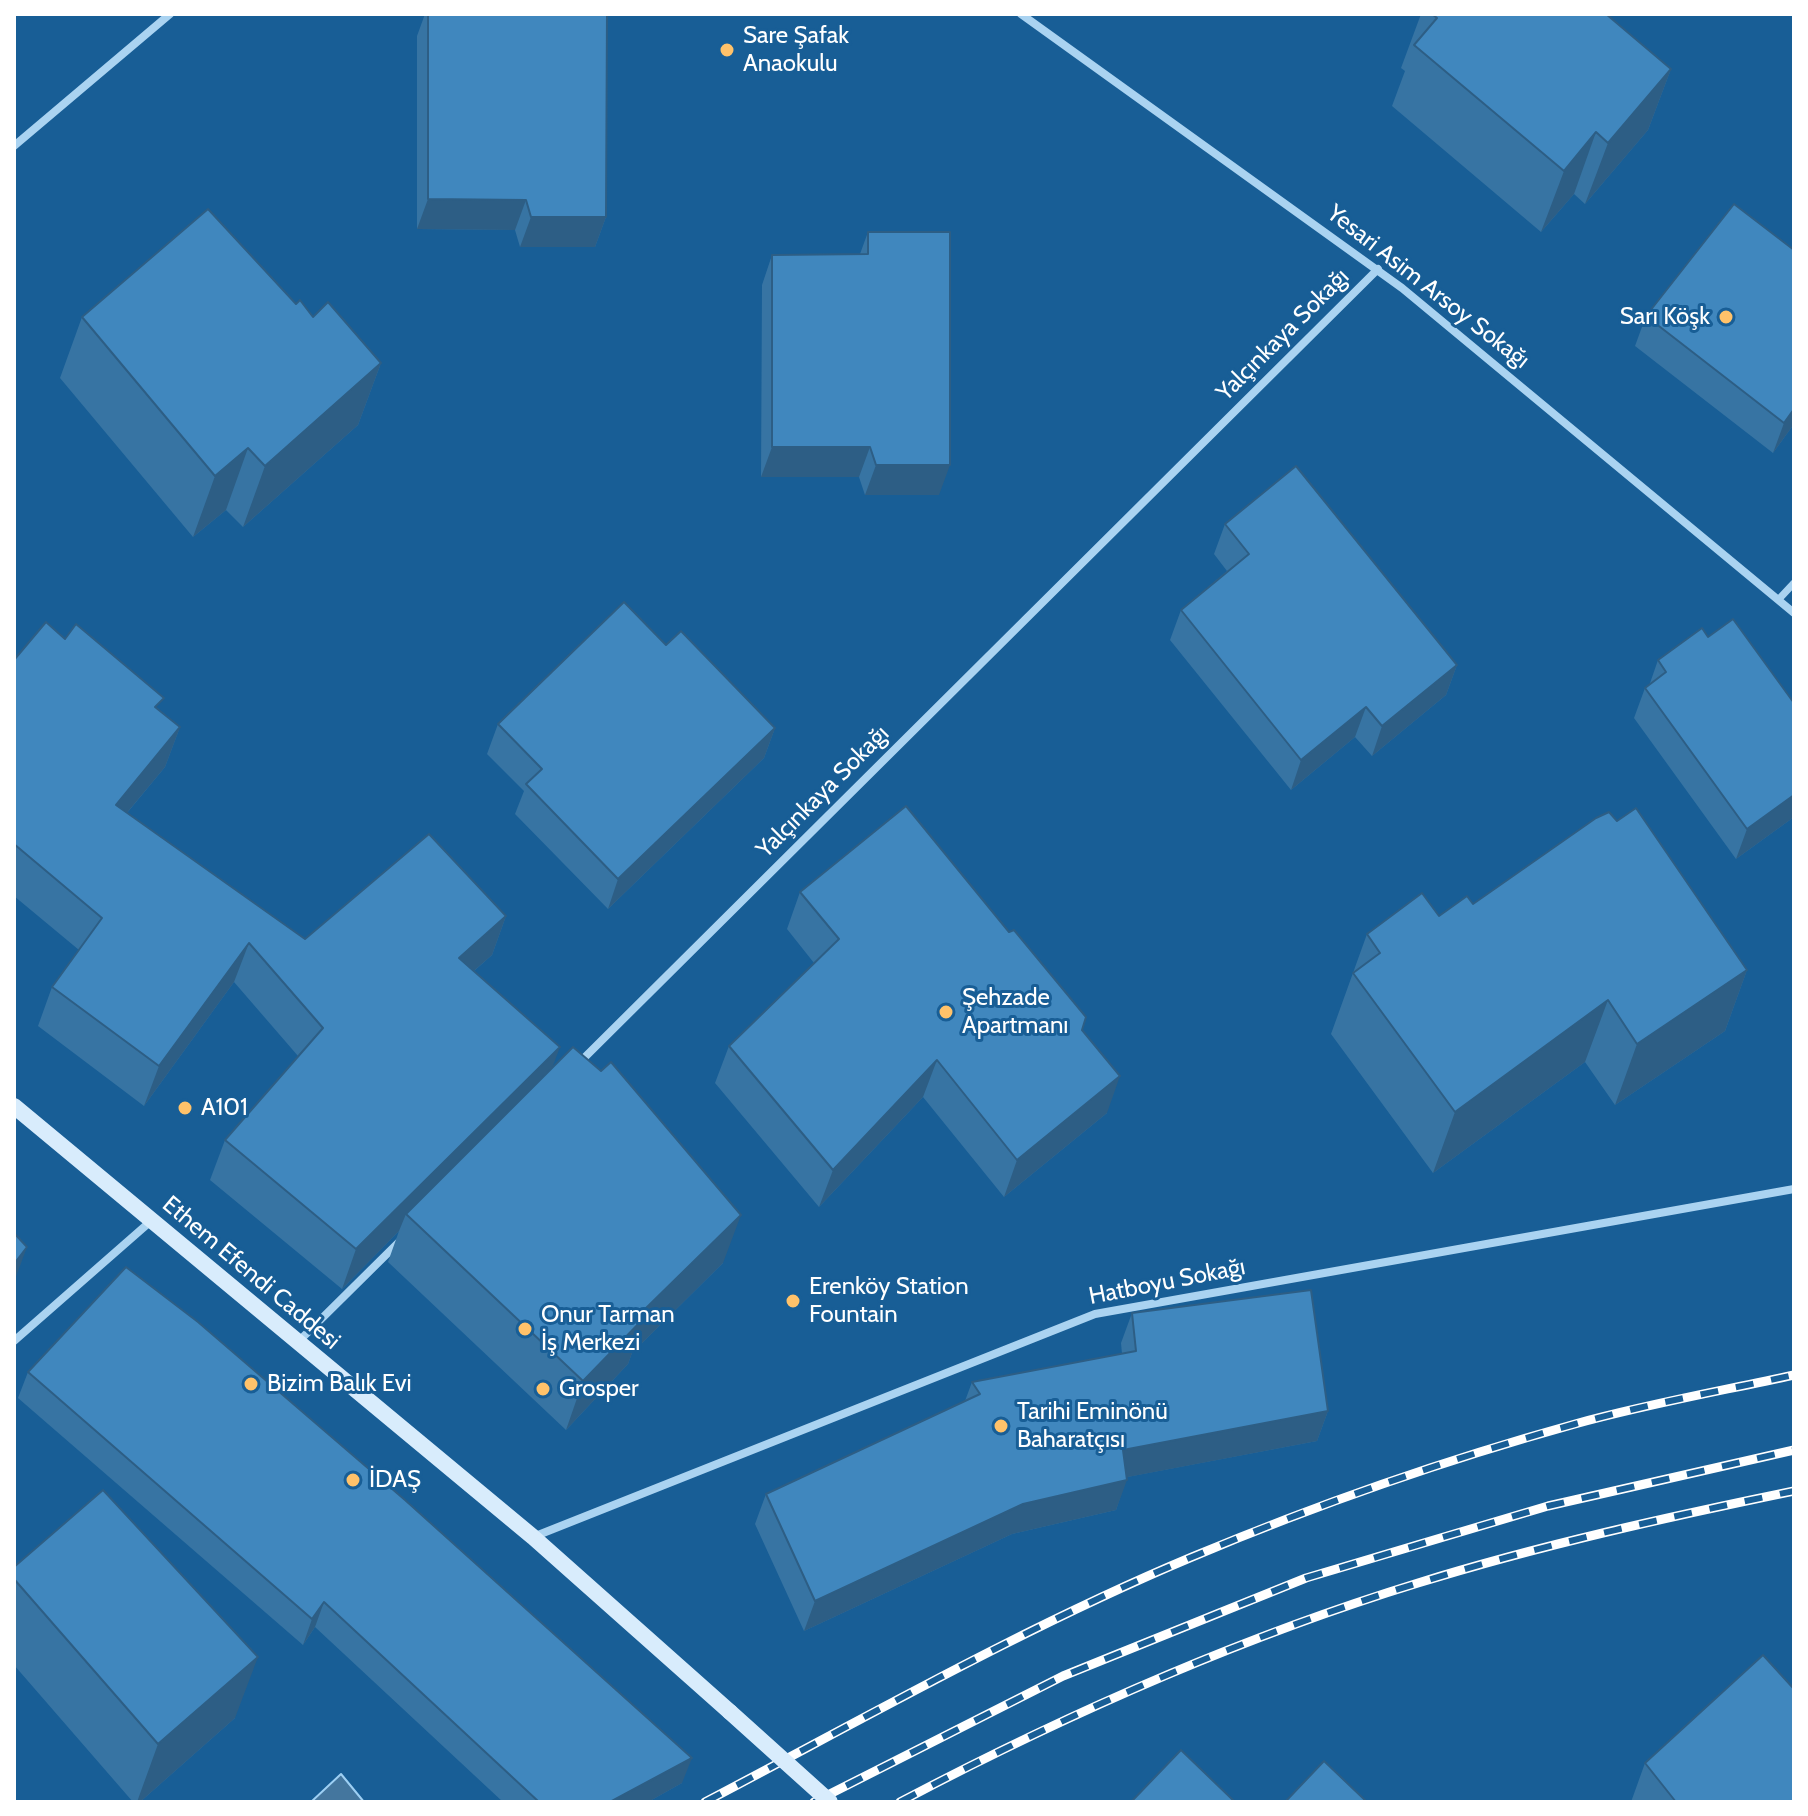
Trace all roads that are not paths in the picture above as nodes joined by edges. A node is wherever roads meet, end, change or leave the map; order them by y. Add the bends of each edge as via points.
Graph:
1 (170, 14) edge
2 (1021, 14) edge
3 (14, 146) edge
4 (1378, 269) junction
5 (1794, 583) edge
6 (1779, 599) junction
7 (1794, 613) edge
8 (567, 1075) edge
9 (14, 1106) edge
10 (1794, 1189) edge
11 (151, 1221) junction
12 (410, 1231) edge
13 (14, 1341) edge
14 (297, 1343) junction
15 (533, 1537) junction
16 (830, 1802) edge

1 - 3 street
2 - 4 street, Yesari Asim Arsoy Sokağı
4 - 6 street, Yesari Asim Arsoy Sokağı
4 - 8 street, Yalçınkaya Sokağı
5 - 6 street
6 - 7 street, Yesari Asim Arsoy Sokağı
9 - 11 main road, Ethem Efendi Caddesi
10 - 15 street, Hatboyu Sokağı via 1095,1314
11 - 13 street
11 - 14 main road, Ethem Efendi Caddesi
12 - 14 street
14 - 15 main road, Ethem Efendi Caddesi
15 - 16 main road, Ethem Efendi Caddesi, bridge

